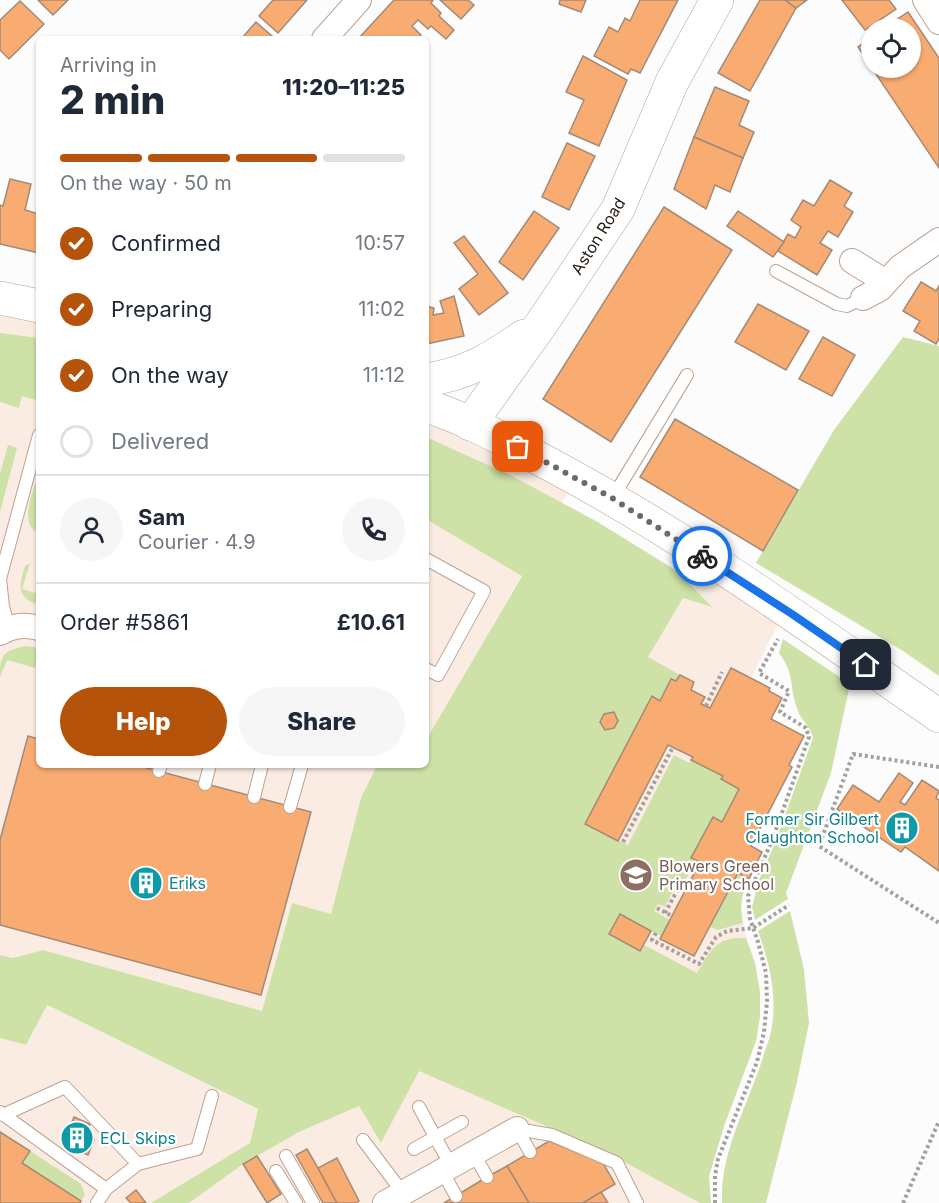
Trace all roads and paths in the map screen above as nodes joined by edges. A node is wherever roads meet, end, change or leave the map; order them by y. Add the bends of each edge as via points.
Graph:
1 (359, 0) edge
2 (717, 0) edge
3 (925, 0) edge
4 (939, 22) edge
5 (327, 36) edge
6 (939, 240) edge
7 (852, 261) dead end
8 (776, 271) dead end
9 (886, 282) junction
10 (0, 298) edge
11 (863, 298) joint
12 (36, 305) edge
13 (542, 323) junction
14 (687, 375) dead end
15 (429, 380) edge
16 (429, 406) edge
17 (470, 424) junction
18 (36, 446) edge
19 (612, 498) junction
20 (429, 561) edge
21 (792, 614) junction
22 (36, 627) edge
23 (5, 630) edge
24 (429, 670) edge
25 (722, 672) dead end
26 (706, 706) dead end
27 (939, 716) edge
28 (673, 747) dead end
29 (209, 768) edge
30 (261, 768) edge
31 (301, 768) edge
32 (939, 768) edge
33 (205, 784) dead end
34 (254, 797) dead end
35 (290, 807) dead end
36 (623, 842) dead end
37 (684, 878) dead end
38 (789, 905) dead end
39 (657, 908) dead end
40 (665, 913) junction
41 (672, 916) dead end
42 (939, 923) edge
43 (753, 928) junction
44 (656, 933) dead end
45 (212, 1096) dead end
46 (419, 1107) dead end
47 (2, 1114) edge
48 (939, 1121) edge
49 (462, 1122) dead end
50 (518, 1129) junction
51 (435, 1137) junction
52 (363, 1140) dead end
53 (414, 1149) dead end
54 (530, 1152) dead end
55 (473, 1153) junction
56 (286, 1156) dead end
57 (138, 1164) junction
58 (447, 1168) junction
59 (276, 1171) dead end
60 (488, 1177) dead end
61 (106, 1189) junction
62 (456, 1196) dead end
63 (394, 1198) edge
64 (98, 1203) edge
65 (296, 1203) edge
66 (313, 1203) edge
67 (637, 1203) edge
68 (716, 1203) edge
69 (903, 1203) edge

1 - 5 street
2 - 13 main road, Aston Road via 672,82 618,209
3 - 4 street
6 - 9 street via 900,267
7 - 9 street
8 - 11 lane via 837,304 847,306
9 - 11 street
10 - 12 main road
13 - 15 main road via 484,363
13 - 17 main road, Aston Road
14 - 19 lane
16 - 17 main road
17 - 19 main road
18 - 23 lane via 0,579
19 - 21 main road
20 - 24 lane via 484,591 438,675
21 - 27 main road
21 - 43 path via 759,674 789,691 780,712 806,729 809,737 748,896
22 - 23 street via 26,624
25 - 26 path
28 - 36 path
29 - 33 lane
30 - 34 lane
31 - 35 lane
32 - 42 path via 854,754 819,846
37 - 40 path
38 - 43 path
39 - 40 path
40 - 41 path
43 - 44 path via 727,931 716,937 699,964 652,940
43 - 68 path via 766,973 764,1032 757,1062 718,1159
45 - 57 lane via 197,1149
46 - 51 lane
47 - 57 lane via 65,1087
47 - 61 lane
48 - 69 path
49 - 51 lane
50 - 54 lane
50 - 55 street
50 - 67 lane via 552,1135 616,1163
51 - 53 lane
51 - 58 lane
52 - 63 lane
55 - 58 street
55 - 60 lane
56 - 66 lane
57 - 61 lane
58 - 62 lane
58 - 63 street
59 - 65 lane
61 - 64 lane

